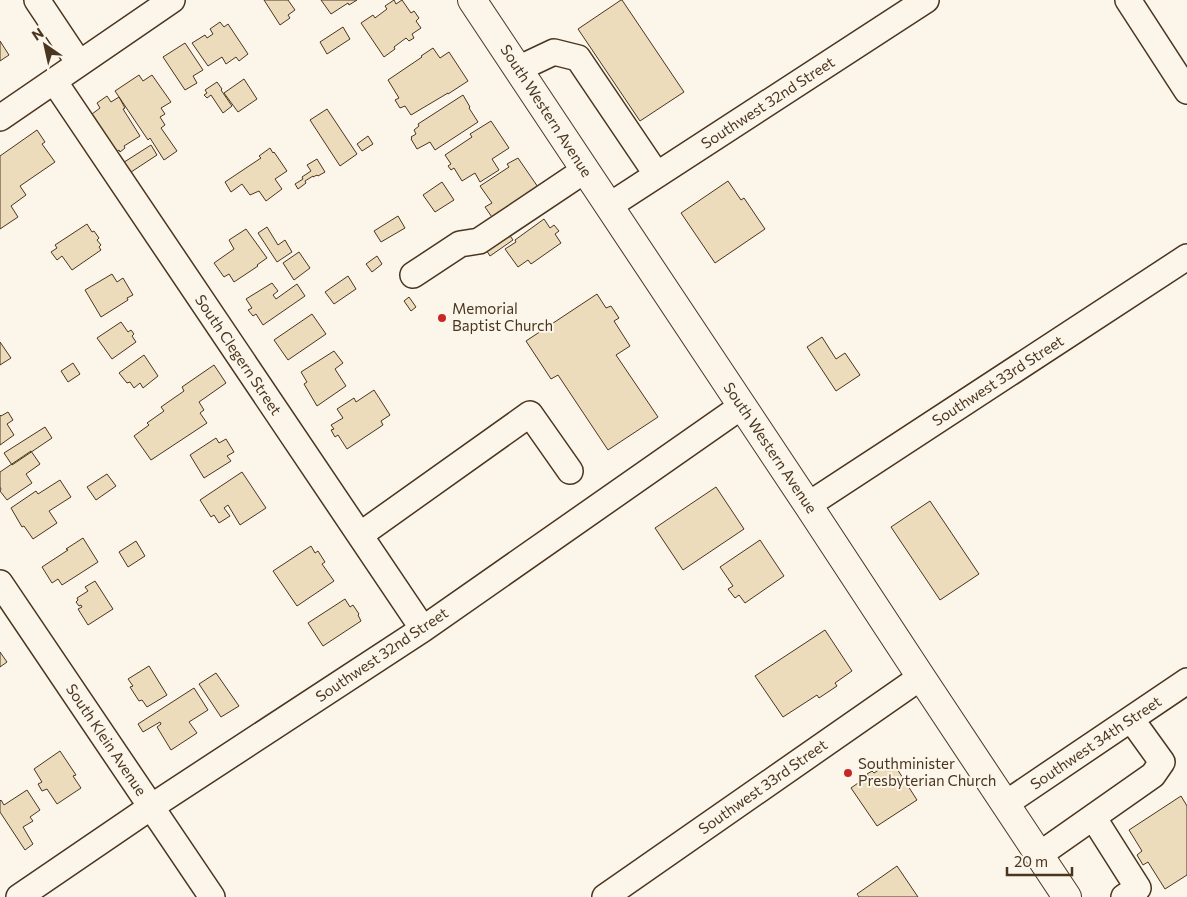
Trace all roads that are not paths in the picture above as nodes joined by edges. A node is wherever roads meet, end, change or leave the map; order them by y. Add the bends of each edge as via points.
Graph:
1 (37, 0) edge
2 (172, 0) edge
3 (472, 0) edge
4 (926, 0) edge
5 (1128, 0) edge
6 (79, 63) junction
7 (518, 69) junction
8 (54, 81) junction
9 (1187, 91) edge
10 (0, 118) edge
11 (584, 170) junction
12 (657, 175) junction
13 (609, 206) junction
14 (1187, 257) edge
15 (413, 275) dead end
16 (742, 406) junction
17 (570, 471) dead end
18 (808, 504) junction
19 (360, 535) junction
20 (0, 583) edge
21 (423, 629) junction
22 (921, 677) junction
23 (1187, 681) edge
24 (1131, 719) junction
25 (1005, 804) junction
26 (151, 806) junction
27 (1093, 817) junction
28 (1039, 855) junction
29 (19, 897) edge
30 (212, 897) edge
31 (605, 897) edge
32 (1067, 897) edge
33 (1124, 897) edge

1 - 6 street
2 - 6 street
3 - 7 main road, South Western Avenue
4 - 12 street, Southwest 32nd Street
5 - 9 street
6 - 8 street
7 - 11 main road, South Western Avenue
7 - 12 street via 554,52 578,58
8 - 10 street
8 - 19 street, South Clegern Street
11 - 13 main road, South Western Avenue
11 - 15 street via 479,241 460,244
12 - 13 street, Southwest 32nd Street
13 - 16 main road, South Western Avenue
14 - 18 street, Southwest 33rd Street
16 - 18 main road, South Western Avenue
16 - 21 street, Southwest 32nd Street
17 - 19 street via 530,414
18 - 22 main road, South Western Avenue
19 - 21 street, South Clegern Street
20 - 26 street, South Klein Avenue
21 - 26 street, Southwest 32nd Street
22 - 25 main road, South Western Avenue
22 - 31 street, Southwest 33rd Street
23 - 24 street, Southwest 34th Street
24 - 25 street, Southwest 34th Street
24 - 27 street via 1162,762 1153,775
25 - 28 main road, South Western Avenue
26 - 29 street, Southwest 32nd Street
26 - 30 street, South Klein Avenue
27 - 28 street
27 - 33 street via 1138,888
28 - 32 main road, South Western Avenue

